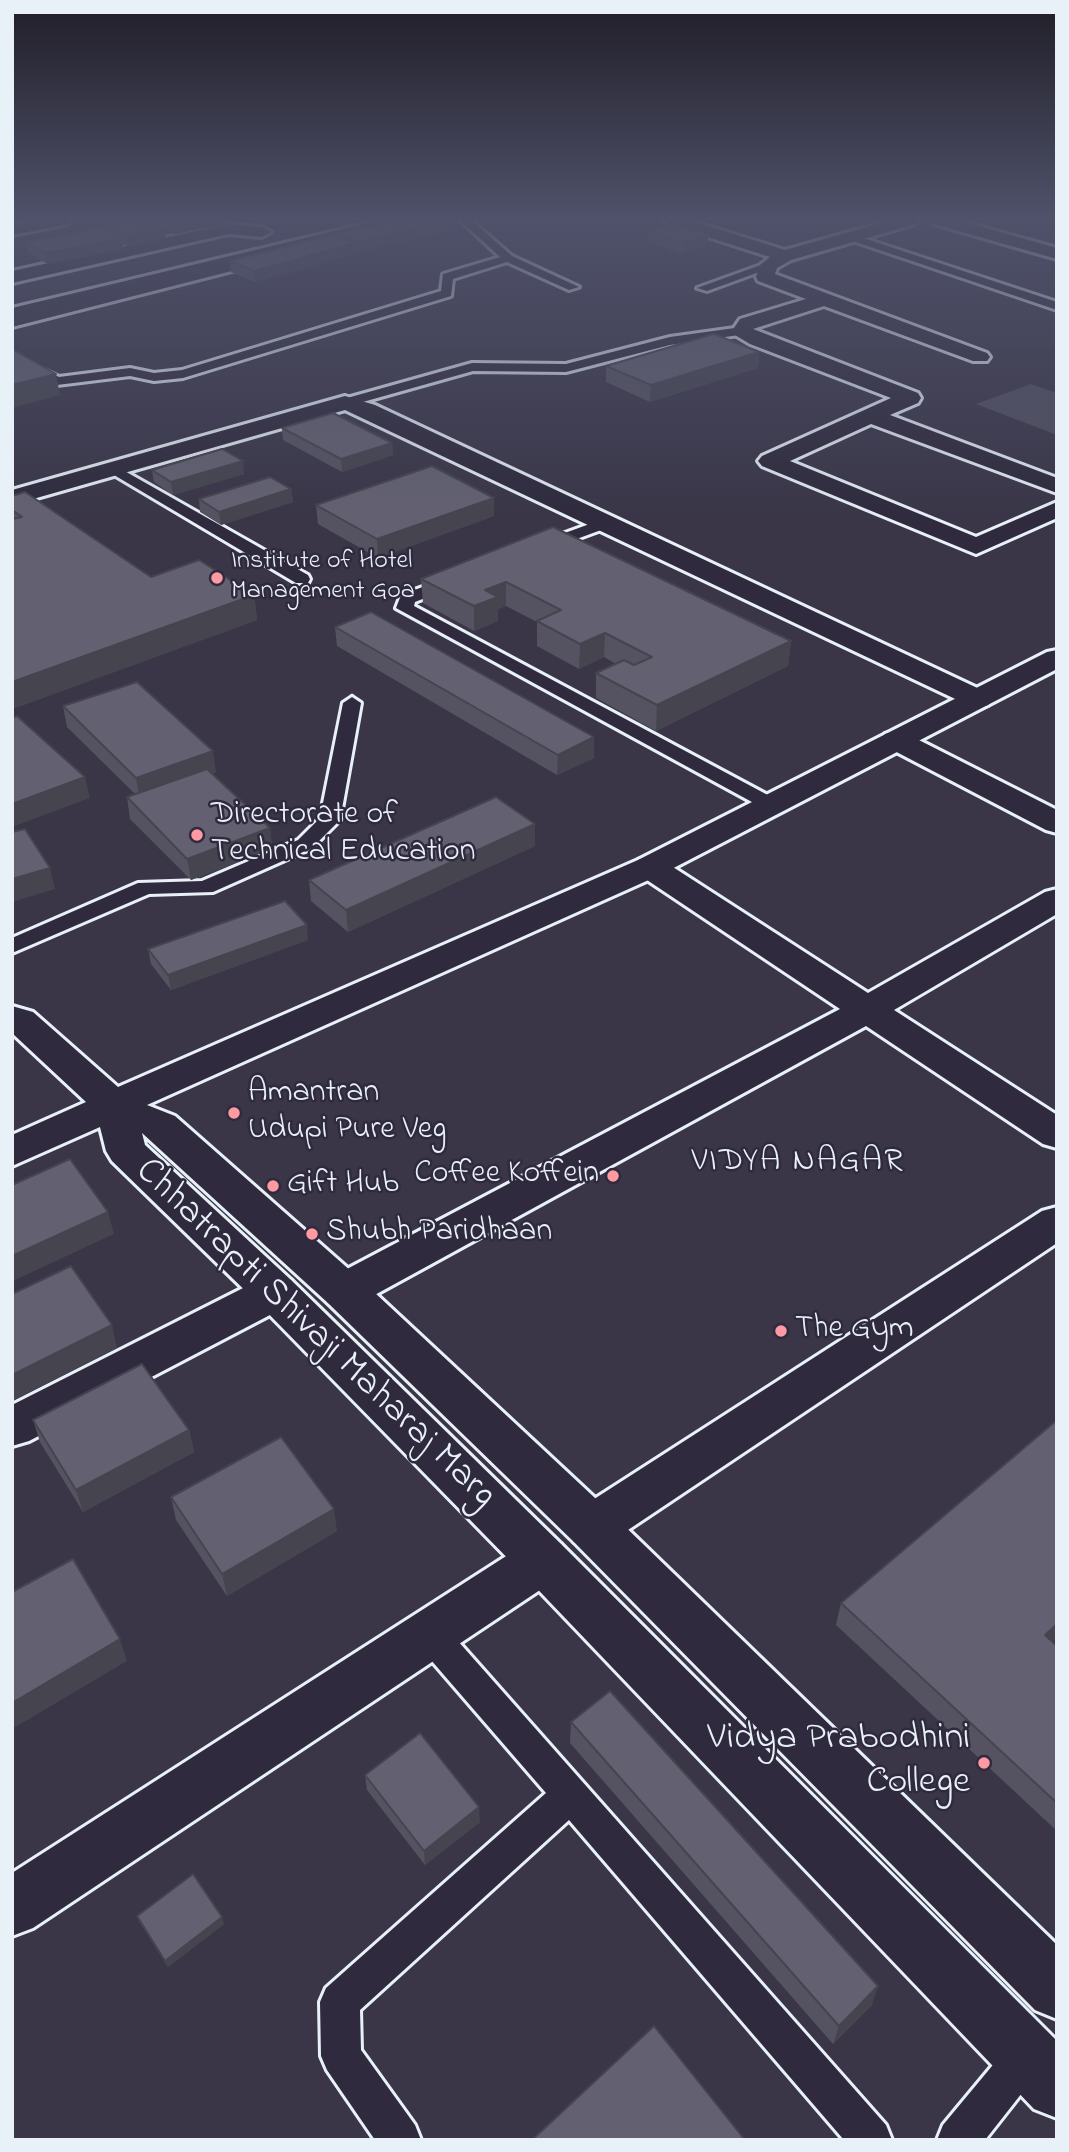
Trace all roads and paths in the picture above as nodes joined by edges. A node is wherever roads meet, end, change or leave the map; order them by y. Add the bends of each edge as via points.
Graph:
1 (356, 320) edge
2 (756, 320) edge
3 (879, 320) edge
4 (743, 331) junction
5 (980, 357) dead end
6 (12, 359) edge
7 (345, 403) junction
8 (872, 416) junction
9 (114, 469) junction
10 (1057, 486) edge
11 (12, 498) edge
12 (1057, 509) edge
13 (606, 523) junction
14 (522, 554) edge
15 (471, 574) edge
16 (302, 579) dead end
17 (1057, 658) edge
18 (978, 699) junction
19 (352, 703) dead end
20 (896, 740) junction
21 (770, 804) junction
22 (1057, 823) edge
23 (650, 867) junction
24 (1057, 899) edge
25 (12, 946) edge
26 (867, 1010) junction
27 (12, 1018) edge
28 (114, 1107) junction
29 (1057, 1135) edge
30 (12, 1152) edge
31 (1057, 1222) edge
32 (344, 1291) junction
33 (275, 1292) junction
34 (12, 1427) edge
35 (592, 1527) junction
36 (543, 1560) junction
37 (430, 1634) junction
38 (570, 1796) junction
39 (12, 1907) edge
40 (1057, 1988) edge
41 (1042, 2071) edge
42 (400, 2140) edge
43 (871, 2140) edge
44 (958, 2140) edge

1 - 6 lane via 183,373 154,377 130,372 57,381
2 - 4 main road via 747,323
3 - 5 main road
4 - 7 lane via 670,341 566,368 472,367
4 - 8 main road via 910,398
7 - 9 main road
7 - 13 main road
8 - 10 main road
8 - 12 main road via 770,461 976,546
9 - 11 main road
9 - 16 lane
13 - 14 lane
13 - 18 main road
15 - 21 lane via 407,599 405,608
17 - 18 main road
18 - 20 main road
19 - 25 lane via 330,820 305,844 205,887 146,888
20 - 21 main road
20 - 22 main road
21 - 23 main road
23 - 26 main road
23 - 28 main road
24 - 26 main road
26 - 29 main road
26 - 32 main road
27 - 28 main road via 20,1020
28 - 30 main road
28 - 32 main road, Chhatrapti Shivaji Maharaj Marg via 161,1126
28 - 33 main road, Chhatrapti Shivaji Maharaj Marg via 126,1151
31 - 35 main road
32 - 35 main road, Chhatrapti Shivaji Maharaj Marg
33 - 34 main road
33 - 36 main road, Chhatrapti Shivaji Maharaj Marg
35 - 40 main road, Chhatrapti Shivaji Maharaj Marg
36 - 37 main road
36 - 41 main road, Chhatrapti Shivaji Maharaj Marg
37 - 38 lane
37 - 39 main road
38 - 42 lane via 340,2002 341,2056
38 - 43 lane
41 - 44 lane

